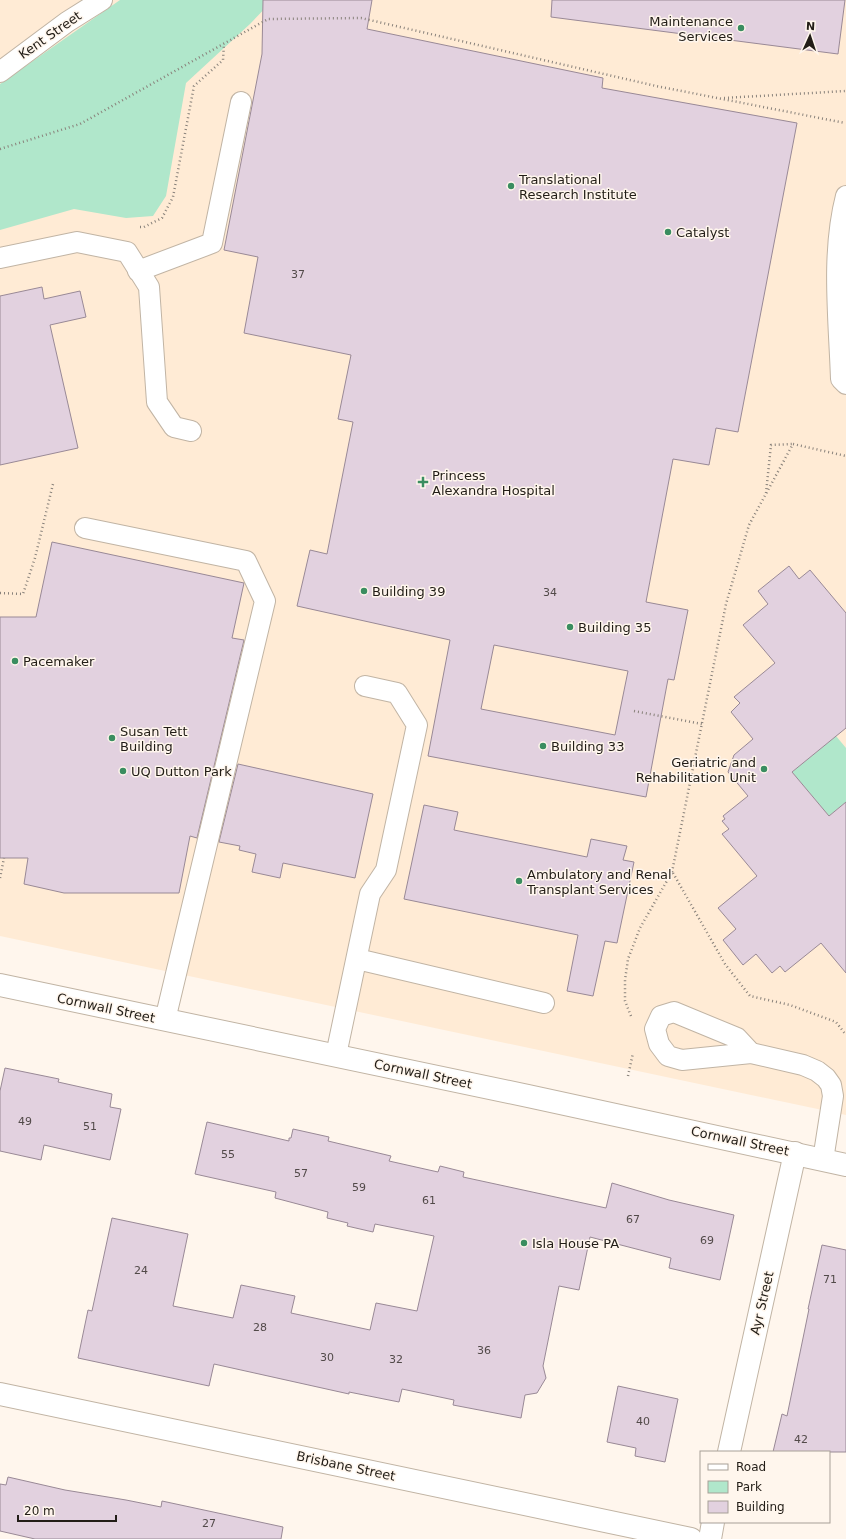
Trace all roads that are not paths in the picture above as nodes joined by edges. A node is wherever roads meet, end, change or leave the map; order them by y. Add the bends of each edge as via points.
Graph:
1 (102, 0) edge
2 (0, 72) edge
3 (241, 102) dead end
4 (846, 196) edge
5 (0, 258) edge
6 (138, 271) junction
7 (843, 382) edge
8 (191, 431) dead end
9 (85, 528) dead end
10 (365, 686) dead end
11 (357, 959) junction
12 (0, 985) edge
13 (544, 1003) dead end
14 (165, 1020) junction
15 (752, 1054) dead end
16 (336, 1055) junction
17 (795, 1153) junction
18 (823, 1160) junction
19 (846, 1165) edge
20 (0, 1394) edge
21 (729, 1451) edge
22 (714, 1523) edge
23 (691, 1539) edge
24 (710, 1539) edge

1 - 2 lane, Kent Street via 67,22
3 - 6 lane via 212,243
4 - 7 lane via 839,230 837,263
5 - 6 lane via 77,242 127,252
6 - 8 lane via 149,287 157,402 174,427
9 - 14 lane via 246,561 264,601
10 - 11 lane via 397,694 417,724 386,870 370,894
11 - 13 lane
11 - 16 lane
12 - 14 street, Cornwall Street
14 - 16 street, Cornwall Street
15 - 18 lane via 817,1070 832,1086 833,1096
16 - 17 street, Cornwall Street
17 - 18 street, Cornwall Street
17 - 21 street, Ayr Street
18 - 19 street, Cornwall Street
20 - 23 street, Brisbane Street
22 - 24 street

